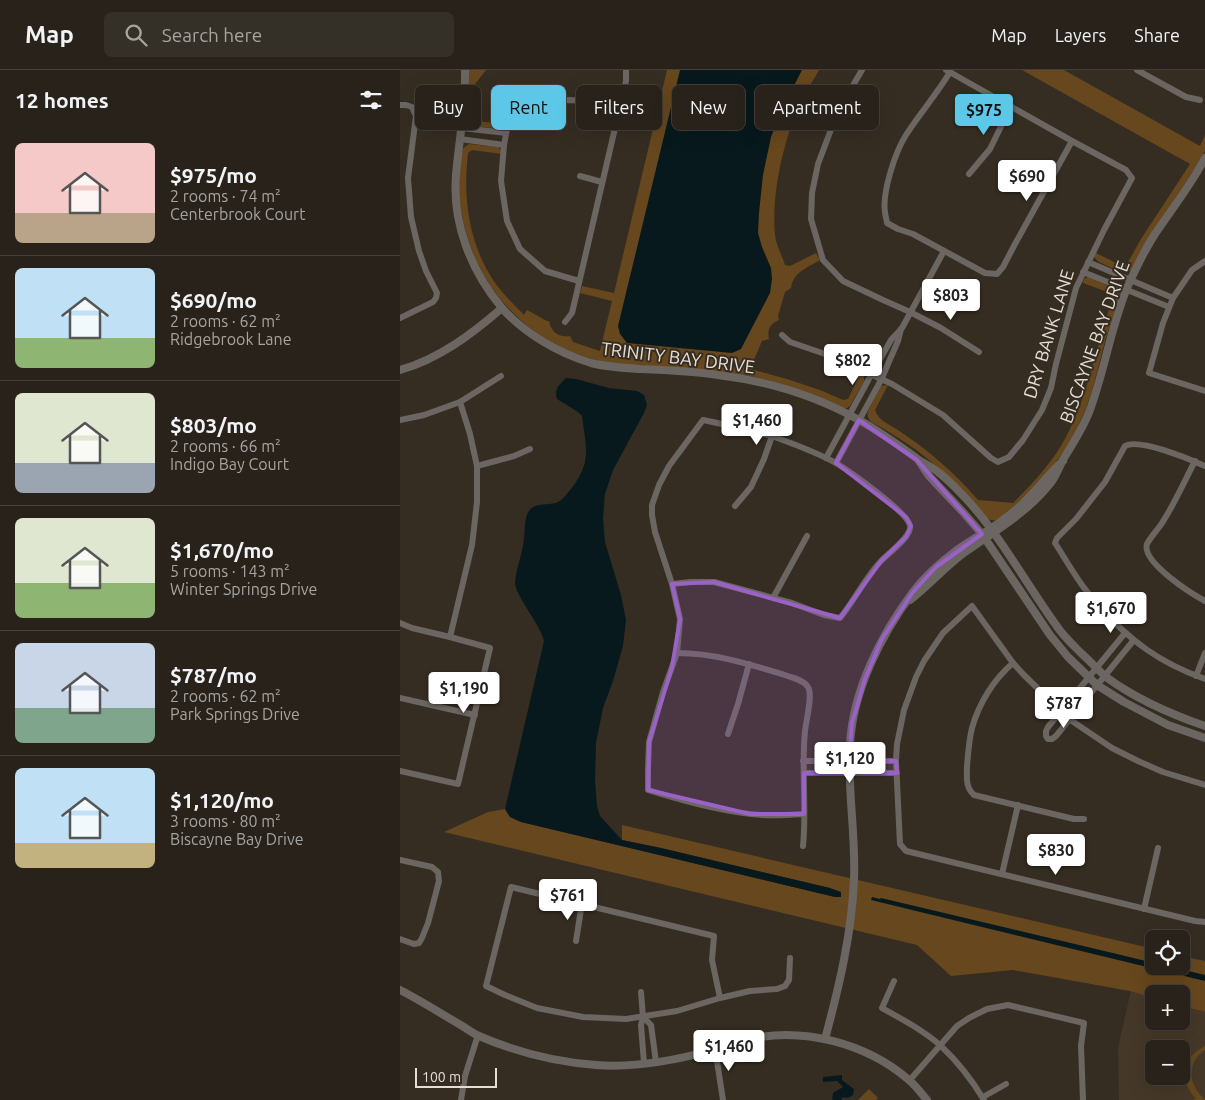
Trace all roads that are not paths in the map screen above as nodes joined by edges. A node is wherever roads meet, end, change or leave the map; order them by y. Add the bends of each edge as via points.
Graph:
1 (465, 70) edge
2 (626, 70) edge
3 (862, 70) edge
4 (1137, 70) edge
5 (948, 71) edge
6 (465, 85) edge
7 (625, 85) edge
8 (576, 100) edge
9 (1200, 100) dead end
10 (400, 105) edge
11 (1011, 106) junction
12 (462, 130) edge
13 (480, 130) edge
14 (614, 130) edge
15 (506, 133) junction
16 (460, 139) junction
17 (1072, 141) junction
18 (504, 146) junction
19 (1205, 158) edge
20 (969, 174) dead end
21 (580, 176) dead end
22 (400, 178) edge
23 (408, 178) junction
24 (602, 182) junction
25 (944, 251) junction
26 (1205, 261) edge
27 (1088, 262) junction
28 (1083, 272) junction
29 (1131, 280) junction
30 (579, 281) junction
31 (1127, 290) junction
32 (1173, 298) junction
33 (1169, 307) junction
34 (502, 308) junction
35 (910, 312) junction
36 (400, 318) edge
37 (565, 322) dead end
38 (902, 328) junction
39 (782, 335) dead end
40 (979, 352) dead end
41 (400, 370) edge
42 (871, 374) junction
43 (501, 376) dead end
44 (881, 380) junction
45 (1205, 391) edge
46 (460, 402) junction
47 (850, 415) junction
48 (400, 420) edge
49 (859, 420) junction
50 (772, 436) junction
51 (530, 449) dead end
52 (826, 458) junction
53 (918, 460) junction
54 (1195, 461) junction
55 (836, 463) junction
56 (476, 466) junction
57 (1205, 466) edge
58 (736, 506) dead end
59 (992, 531) junction
60 (807, 536) dead end
61 (983, 537) junction
62 (672, 584) junction
63 (773, 598) junction
64 (1205, 601) edge
65 (400, 623) edge
66 (1125, 633) junction
67 (450, 637) junction
68 (1134, 641) junction
69 (676, 653) junction
70 (1205, 653) edge
71 (1013, 663) junction
72 (749, 664) junction
73 (1097, 668) junction
74 (1105, 676) junction
75 (1196, 676) junction
76 (1090, 678) junction
77 (1205, 679) edge
78 (1097, 685) junction
79 (400, 698) edge
80 (1062, 712) junction
81 (474, 715) junction
82 (1070, 720) junction
83 (1205, 726) edge
84 (728, 734) dead end
85 (1205, 738) edge
86 (803, 761) junction
87 (850, 761) junction
88 (896, 761) junction
89 (400, 771) edge
90 (804, 773) junction
91 (850, 773) junction
92 (897, 773) junction
93 (1205, 785) edge
94 (1018, 805) junction
95 (804, 814) junction
96 (1084, 819) dead end
97 (803, 846) dead end
98 (1158, 848) dead end
99 (400, 860) edge
100 (1002, 874) junction
101 (582, 903) junction
102 (1144, 909) junction
103 (1205, 922) edge
104 (400, 939) edge
105 (576, 941) dead end
106 (790, 958) dead end
107 (894, 981) dead end
108 (400, 990) edge
109 (642, 992) dead end
110 (720, 998) junction
111 (643, 1017) junction
112 (478, 1035) junction
113 (825, 1039) junction
114 (940, 1045) junction
115 (714, 1050) junction
116 (656, 1062) junction
117 (644, 1063) junction
118 (909, 1081) junction
119 (1006, 1084) dead end
120 (984, 1098) edge
121 (461, 1100) edge
122 (723, 1100) edge
123 (926, 1100) edge
124 (1083, 1100) edge

1 - 6 street, TRINITY BAY DRIVE
2 - 7 street
3 - 35 street via 838,111 818,164 811,219 823,260 843,281
4 - 9 street via 1186,97
5 - 11 street
5 - 25 street via 942,85 904,138 892,167 884,211 887,223
8 - 15 street via 512,102
10 - 23 street via 412,107 416,116
11 - 17 street
11 - 20 street via 990,149
12 - 16 street, TRINITY BAY DRIVE
13 - 15 street
14 - 24 street
15 - 18 street
16 - 18 street
16 - 34 street, TRINITY BAY DRIVE via 456,195 463,237 480,277
17 - 25 street via 1004,267 997,274 985,273
17 - 27 street, DRY BANK LANE via 1126,170 1132,178
18 - 30 street via 501,181 507,221 520,249 545,271
19 - 29 street, BISCAYNE BAY DRIVE via 1154,236
21 - 24 street
22 - 23 street
23 - 36 street via 411,217 419,251 437,293 433,302
24 - 30 street
25 - 35 street
26 - 32 street via 1192,270
27 - 28 street, DRY BANK LANE
27 - 29 street
28 - 31 street
28 - 44 street, DRY BANK LANE via 1068,316 1051,388 1042,410 1009,457 998,462 991,458 943,415
29 - 31 street, BISCAYNE BAY DRIVE
29 - 32 street
30 - 37 street via 572,313
31 - 33 street
31 - 59 street, BISCAYNE BAY DRIVE via 1090,410 1076,439 1063,461 1033,494
32 - 33 street
33 - 45 street via 1149,373
34 - 41 street via 471,334 439,354
34 - 47 street, TRINITY BAY DRIVE via 543,341 591,363 737,377 812,398
35 - 38 street
35 - 40 street
38 - 42 street
38 - 44 street
39 - 42 street via 790,342
42 - 44 street
42 - 47 street
43 - 46 street
44 - 49 street
46 - 48 street
46 - 56 street
47 - 49 street, TRINITY BAY DRIVE
47 - 52 street
49 - 53 street, TRINITY BAY DRIVE
49 - 55 street
50 - 52 street
50 - 58 street via 751,487
50 - 62 street via 703,420 669,466 652,505 652,515
51 - 56 street
52 - 55 street
53 - 59 street, TRINITY BAY DRIVE via 937,470 955,487
53 - 61 street, TRINITY BAY DRIVE
54 - 57 street
54 - 64 street via 1178,496 1147,544 1147,551 1150,559 1177,583
54 - 66 street via 1130,443 1076,519 1057,538 1055,543 1083,587
55 - 63 street via 906,517 911,526 909,532 881,561 840,618
56 - 67 street via 477,502 472,545
59 - 61 street, BISCAYNE BAY DRIVE
59 - 73 street, TRINITY BAY DRIVE via 1058,628
60 - 63 street
61 - 76 street, TRINITY BAY DRIVE via 1050,635
61 - 87 street, BISCAYNE BAY DRIVE via 957,550 924,579 882,639 865,679 852,723
62 - 63 street via 714,582
62 - 69 street via 680,619
65 - 67 street
66 - 68 street
66 - 73 street
67 - 81 street via 490,648
68 - 74 street
68 - 75 street via 1162,660
69 - 72 street via 716,656
69 - 95 street via 649,742 648,790 750,814
70 - 75 street
71 - 80 street
71 - 88 street via 972,606 943,633 916,677 900,728
71 - 94 street via 988,692 972,727 967,778 968,788 974,795
72 - 84 street
72 - 86 street via 807,684 811,696
73 - 74 street, TRINITY BAY DRIVE
73 - 76 street
74 - 78 street
74 - 83 street, TRINITY BAY DRIVE via 1162,710
75 - 77 street
76 - 78 street, TRINITY BAY DRIVE
76 - 80 street
78 - 82 street
78 - 85 street, TRINITY BAY DRIVE via 1168,725
79 - 81 street
80 - 82 street
80 - 82 street via 1046,731 1046,736 1052,739
81 - 89 street via 458,784
82 - 93 street via 1112,748 1163,772
86 - 87 street
86 - 90 street
87 - 88 street
87 - 91 street, BISCAYNE BAY DRIVE
88 - 92 street
90 - 91 street
90 - 95 street
91 - 92 street
91 - 113 street, BISCAYNE BAY DRIVE via 854,898
92 - 100 street via 900,844 906,851
94 - 96 street
94 - 100 street
95 - 97 street
98 - 102 street
99 - 104 street via 432,867 438,872 439,881 419,943
100 - 102 street
101 - 105 street
101 - 110 street via 714,936 712,960
101 - 111 street via 511,887 486,986 537,1008 584,1017
102 - 103 street
106 - 110 street via 789,980 785,986
107 - 114 street via 882,1008
108 - 112 street
109 - 111 street
110 - 111 street
111 - 116 street via 651,1025
111 - 117 street
112 - 117 street via 555,1060 597,1065
112 - 121 street
113 - 115 street via 768,1036
113 - 118 street via 874,1057
114 - 118 street
114 - 120 street
114 - 124 street via 969,1018 987,1009 1008,1005 1084,1023
115 - 116 street
115 - 122 street
116 - 117 street
118 - 123 street
119 - 120 street

